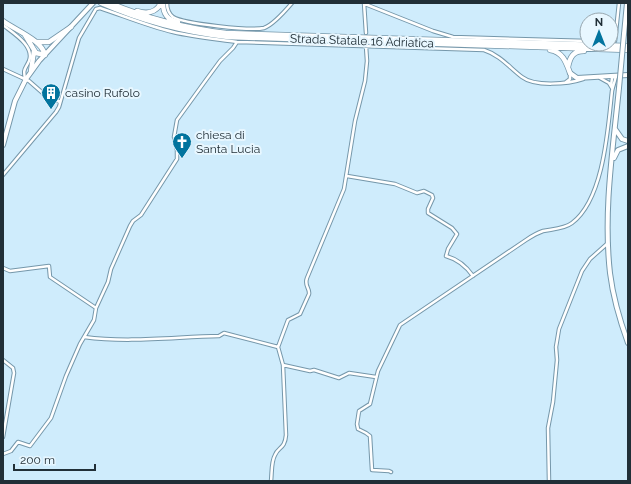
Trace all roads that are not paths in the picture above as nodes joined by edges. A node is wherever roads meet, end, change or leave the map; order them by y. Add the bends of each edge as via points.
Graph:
1 (93, 3) edge
2 (101, 3) edge
3 (110, 3) edge
4 (114, 3) edge
5 (162, 3) edge
6 (168, 3) edge
7 (292, 3) edge
8 (627, 3) edge
9 (364, 4) edge
10 (3, 21) edge
11 (3, 25) edge
12 (71, 27) junction
13 (204, 30) junction
14 (366, 33) dead end
15 (25, 35) junction
16 (579, 41) edge
17 (36, 42) junction
18 (237, 42) junction
19 (366, 46) junction
20 (521, 46) junction
21 (628, 46) edge
22 (579, 48) edge
23 (34, 51) junction
24 (579, 51) edge
25 (45, 55) junction
26 (568, 67) junction
27 (3, 69) edge
28 (31, 71) junction
29 (570, 73) junction
30 (628, 75) edge
31 (616, 76) junction
32 (598, 77) junction
33 (26, 79) junction
34 (583, 79) junction
35 (564, 83) junction
36 (612, 88) junction
37 (60, 102) junction
38 (615, 128) junction
39 (622, 139) junction
40 (628, 141) edge
41 (614, 142) junction
42 (3, 145) edge
43 (626, 146) edge
44 (612, 164) junction
45 (3, 175) edge
46 (347, 176) junction
47 (608, 244) junction
48 (3, 268) edge
49 (473, 276) junction
50 (96, 308) junction
51 (84, 337) junction
52 (628, 343) edge
53 (278, 348) junction
54 (3, 360) edge
55 (283, 365) junction
56 (376, 377) junction
57 (3, 438) edge
58 (3, 454) edge
59 (391, 472) dead end
60 (271, 481) edge
61 (549, 481) edge

1 - 12 main road
2 - 20 highway, Strada Statale 16 Adriatica via 134,17 214,36
3 - 13 highway, Strada Statale 16 Adriatica via 147,17
4 - 5 highway via 149,12
5 - 13 highway via 169,19
6 - 7 street via 168,11 172,16 186,21 218,27 265,28
8 - 38 main road, bridge
9 - 14 street
9 - 16 street via 453,37
10 - 15 highway
11 - 33 street via 23,41 29,50 29,60 24,70
12 - 17 highway via 49,42
12 - 25 main road
13 - 21 highway, Strada Statale 16 Adriatica via 253,35
15 - 17 highway
15 - 23 highway
17 - 25 highway via 42,47
18 - 19 street
18 - 37 street via 173,32 100,8 96,9 79,38
18 - 50 street via 177,120 174,137 176,159 141,215 130,226
19 - 35 street via 484,50 497,56 527,81
19 - 46 street via 365,81 355,121
20 - 22 highway, Strada Statale 16 Adriatica
20 - 26 highway via 557,52
23 - 25 highway
23 - 28 highway
24 - 26 highway via 570,57
25 - 28 main road
26 - 29 highway
27 - 33 street
28 - 33 main road
29 - 34 main road
29 - 35 street via 570,79
30 - 31 main road
31 - 32 main road
31 - 36 street
32 - 34 main road
32 - 36 street via 607,81
33 - 37 street
33 - 42 main road via 15,101
34 - 35 street
36 - 49 street via 610,118 598,181 584,211 571,225 537,233
37 - 45 street via 56,112
38 - 39 main road
38 - 41 main road
39 - 40 main road
39 - 41 main road
41 - 43 main road
41 - 44 main road
43 - 44 main road via 618,150
44 - 47 main road
46 - 49 street via 395,184 417,193 424,191 432,195 428,213 457,234 446,256 457,260
46 - 53 street via 340,200 307,278 309,294 300,314 288,320
47 - 52 main road via 614,295
47 - 61 street via 590,259 582,271 559,330 553,402 548,428
48 - 50 street via 10,271 50,266 50,277
49 - 56 street via 400,325
50 - 51 street via 94,320
51 - 53 street via 124,340 219,336 224,333
51 - 58 street via 66,376 52,418 30,446 18,442 11,451
53 - 55 street
54 - 57 street via 13,368 14,373
55 - 56 street via 314,370 339,378 349,373
55 - 60 street via 286,440 275,453
56 - 59 street via 370,404 359,411 357,426 370,436 372,470

